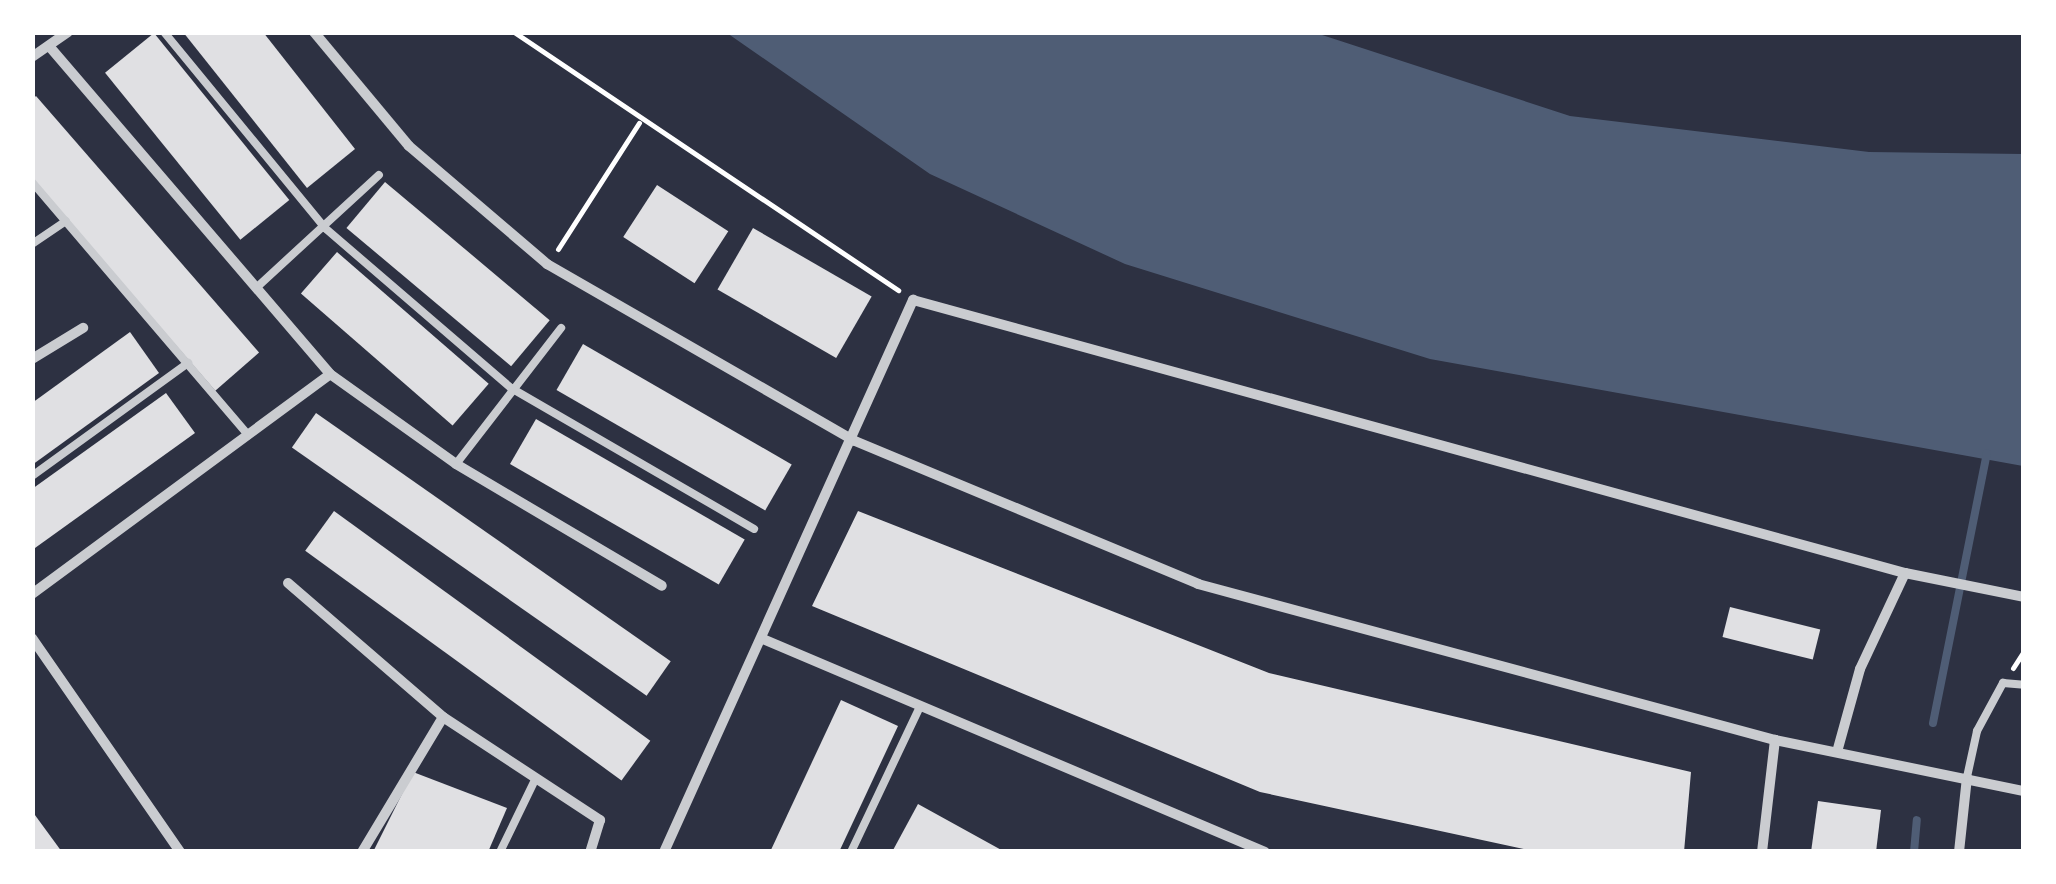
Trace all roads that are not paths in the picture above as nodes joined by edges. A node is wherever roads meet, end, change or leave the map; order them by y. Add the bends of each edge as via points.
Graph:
1 (68, 32) edge
2 (164, 32) edge
3 (314, 32) edge
4 (48, 46) junction
5 (32, 57) edge
6 (379, 175) dead end
7 (32, 182) edge
8 (66, 221) junction
9 (325, 228) junction
10 (32, 244) edge
11 (256, 288) junction
12 (83, 328) dead end
13 (561, 328) dead end
14 (32, 359) edge
15 (188, 364) junction
16 (330, 374) junction
17 (511, 388) junction
18 (248, 435) junction
19 (855, 440) junction
20 (456, 464) junction
21 (32, 476) edge
22 (754, 529) dead end
23 (1904, 573) junction
24 (288, 583) dead end
25 (662, 586) dead end
26 (32, 594) edge
27 (2024, 596) edge
28 (32, 638) edge
29 (762, 639) junction
30 (2024, 685) edge
31 (920, 707) junction
32 (443, 718) junction
33 (1776, 740) junction
34 (1838, 752) junction
35 (1966, 777) junction
36 (534, 782) junction
37 (2024, 791) edge
38 (180, 852) edge
39 (362, 852) edge
40 (500, 852) edge
41 (590, 852) edge
42 (664, 852) edge
43 (851, 852) edge
44 (1266, 852) edge
45 (1762, 852) edge
46 (1959, 852) edge

1 - 4 street
2 - 9 lane
3 - 19 street via 409,146 548,264
4 - 5 street
4 - 11 street
6 - 9 lane
7 - 8 lane
8 - 10 lane
8 - 15 lane
9 - 11 lane
9 - 17 lane
11 - 16 street
12 - 14 street
13 - 17 lane
15 - 18 lane
15 - 21 lane
16 - 18 street
16 - 20 street
17 - 20 lane
17 - 22 lane
18 - 26 street
19 - 23 street via 913,300
19 - 29 street
19 - 33 street via 1198,584
20 - 25 street
23 - 27 street
23 - 34 street via 1872,639
24 - 32 street
28 - 38 street
29 - 31 street
29 - 42 street
30 - 35 lane via 2004,683 1977,731
31 - 43 lane
31 - 44 street
32 - 36 street
32 - 39 street
33 - 34 street
33 - 45 street
34 - 35 street
35 - 37 street
35 - 46 street
36 - 40 lane
36 - 41 street via 600,820

